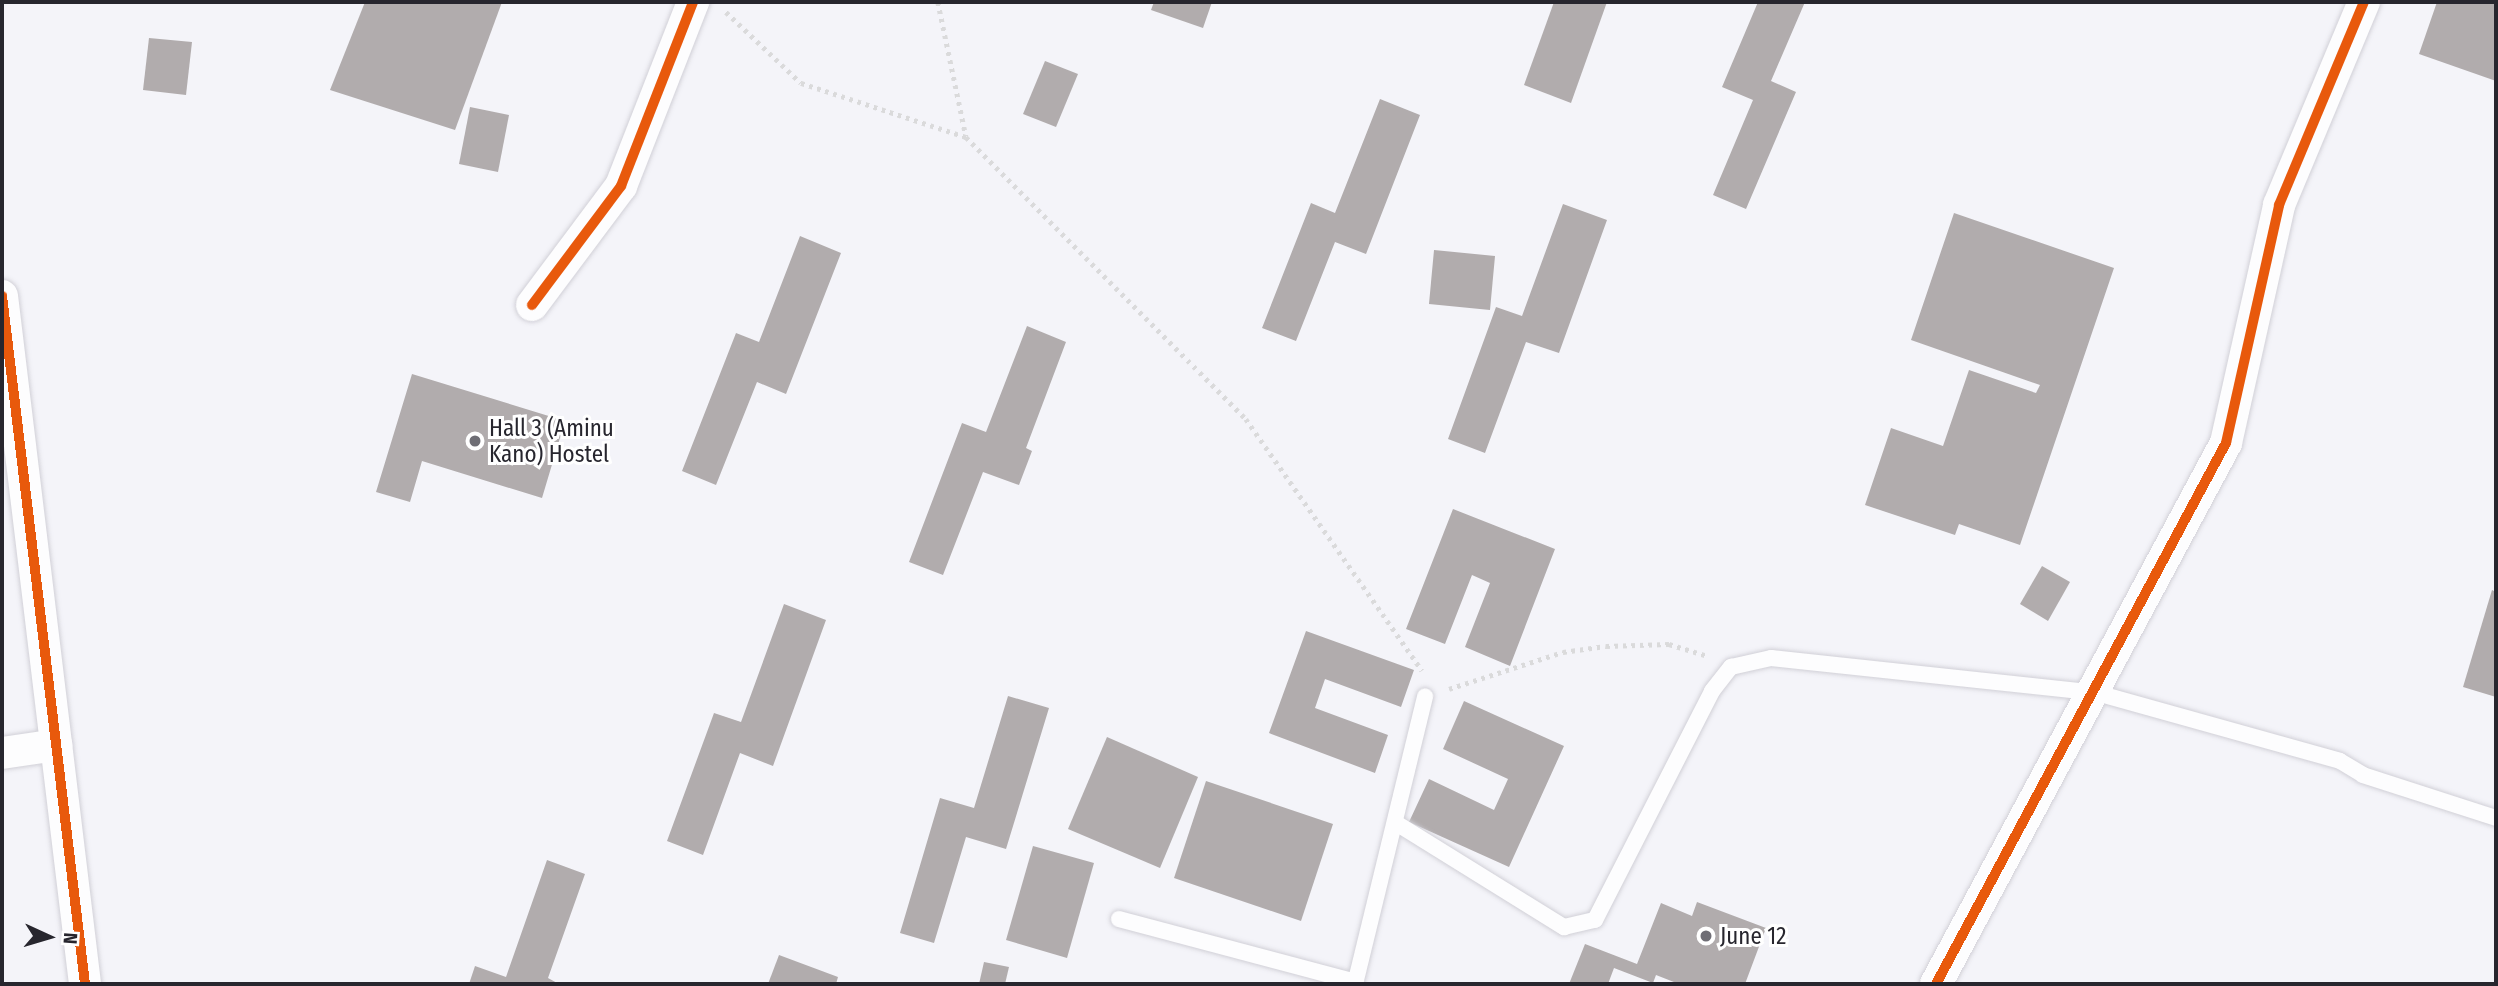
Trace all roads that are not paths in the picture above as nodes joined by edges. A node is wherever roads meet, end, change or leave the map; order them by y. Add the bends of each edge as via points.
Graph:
1 (693, 2) edge
2 (2364, 2) edge
3 (2, 296) edge
4 (532, 305) dead end
5 (2097, 694) junction
6 (1425, 696) road end
7 (56, 745) junction
8 (2, 752) edge
9 (2496, 818) edge
10 (1396, 823) junction
11 (1119, 919) dead end
12 (1355, 983) edge
13 (85, 984) edge
14 (1936, 984) edge

1 - 4 street via 621,186
2 - 5 street via 2279,205 2226,443
3 - 7 street
5 - 9 lane via 2340,761 2363,775
5 - 10 lane via 1771,658 1731,667 1712,691 1595,919 1563,927
5 - 14 street
6 - 10 lane
7 - 8 street
7 - 13 street
10 - 12 lane
11 - 12 lane

